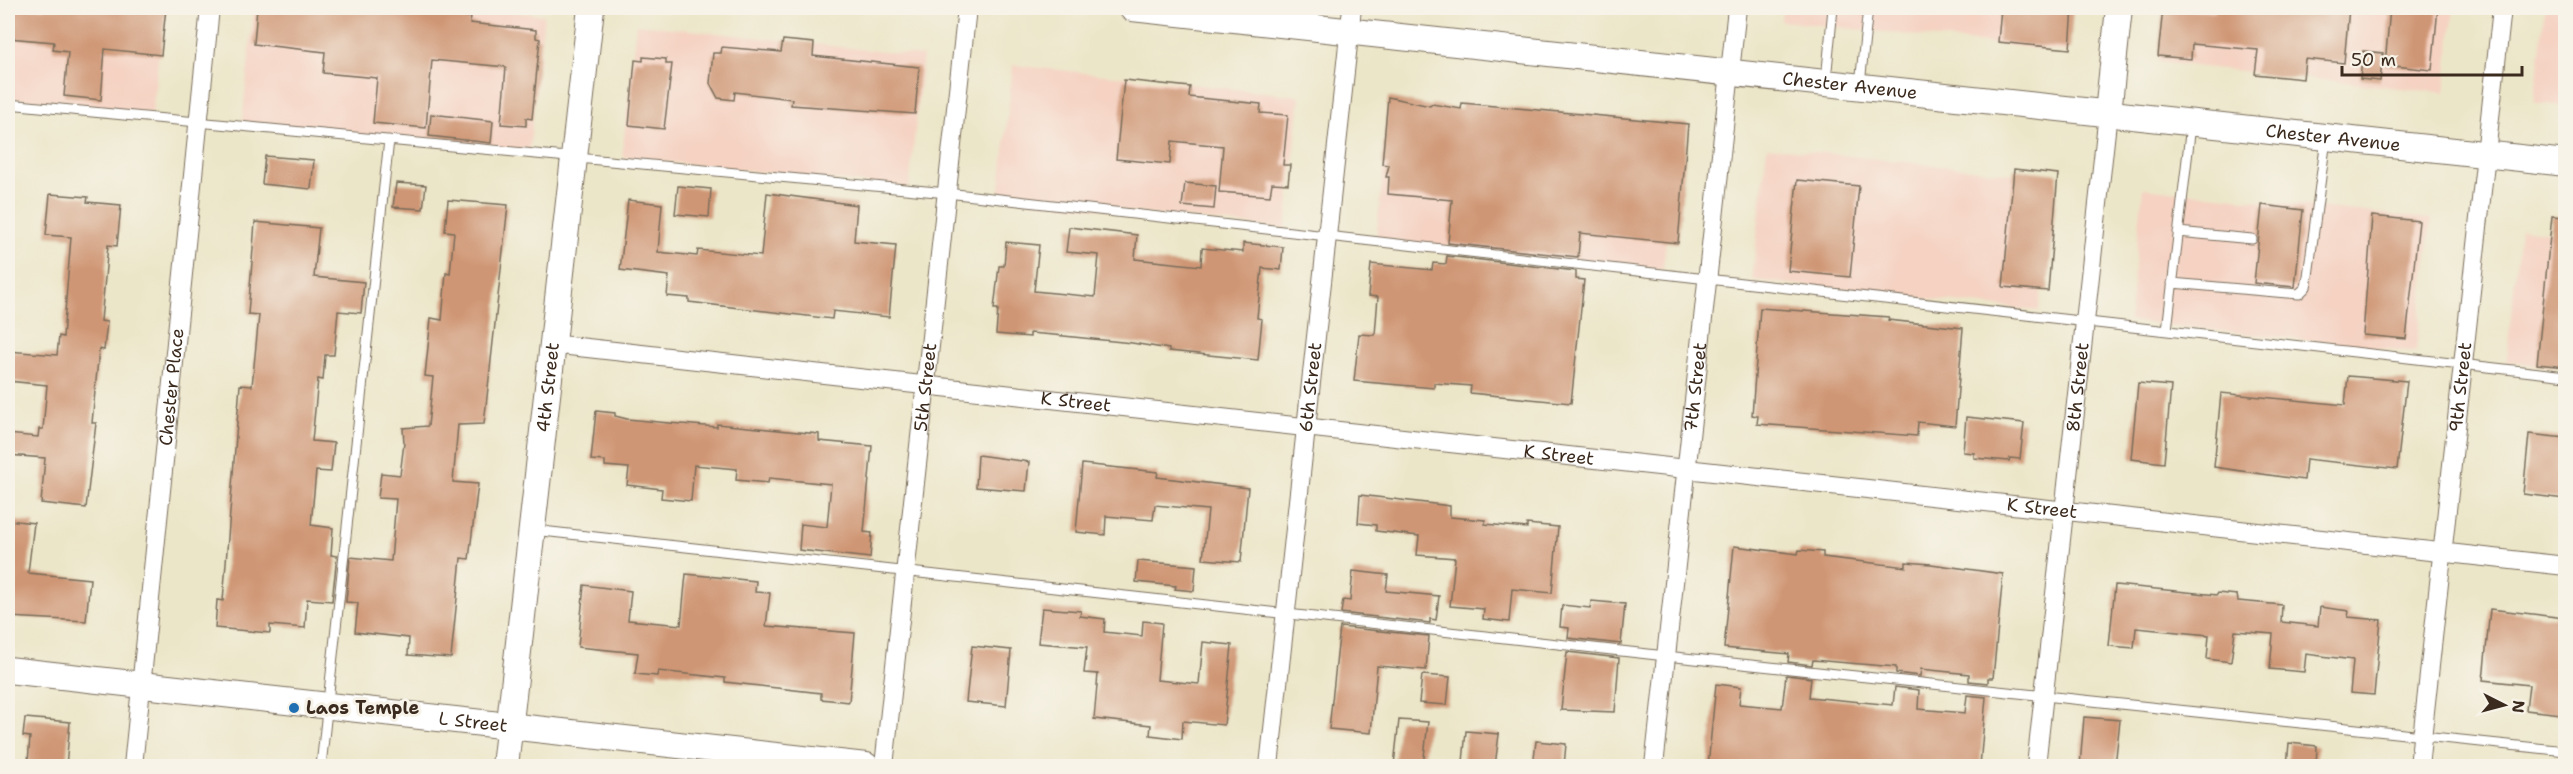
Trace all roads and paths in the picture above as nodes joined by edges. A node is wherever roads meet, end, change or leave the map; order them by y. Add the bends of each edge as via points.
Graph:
1 (210, 8) edge
2 (591, 8) edge
3 (967, 8) edge
4 (1132, 8) edge
5 (1737, 8) edge
6 (1833, 8) edge
7 (1868, 8) edge
8 (2119, 8) edge
9 (2502, 8) edge
10 (1351, 19) edge
11 (1730, 72) junction
12 (1826, 83) junction
13 (1860, 87) junction
14 (8, 105) edge
15 (2108, 113) junction
16 (199, 121) junction
17 (2192, 123) junction
18 (2326, 137) junction
19 (389, 141) junction
20 (2486, 154) junction
21 (573, 160) junction
22 (2565, 163) edge
23 (947, 193) junction
24 (2178, 232) junction
25 (1327, 236) junction
26 (2252, 239) dead end
27 (1707, 281) junction
28 (2172, 283) junction
29 (2085, 320) junction
30 (2167, 330) junction
31 (551, 344) junction
32 (2463, 365) junction
33 (2565, 376) edge
34 (926, 385) junction
35 (1306, 427) junction
36 (1686, 469) junction
37 (2064, 510) junction
38 (531, 530) junction
39 (2442, 552) junction
40 (2565, 566) edge
41 (906, 572) junction
42 (1286, 613) junction
43 (1666, 656) junction
44 (8, 670) edge
45 (142, 684) junction
46 (2044, 697) junction
47 (328, 706) junction
48 (509, 726) junction
49 (2422, 736) junction
50 (2565, 751) edge
51 (133, 766) edge
52 (321, 766) edge
53 (505, 766) edge
54 (866, 766) edge
55 (884, 766) edge
56 (1269, 766) edge
57 (1654, 766) edge
58 (2036, 766) edge
59 (2419, 766) edge

1 - 16 street, Chester Place
2 - 21 street, 4th Street
3 - 23 street, 5th Street
4 - 10 street, Chester Avenue
5 - 11 street, 7th Street
6 - 12 lane
7 - 13 lane
8 - 15 street, 8th Street
9 - 20 street, 9th Street
10 - 11 street, Chester Avenue
10 - 25 street, 6th Street
11 - 12 street, Chester Avenue
11 - 27 street, 7th Street
12 - 13 street, Chester Avenue
13 - 15 street, Chester Avenue
14 - 16 lane
15 - 17 street, Chester Avenue
15 - 29 street, 8th Street
16 - 19 lane
16 - 45 street, Chester Place
17 - 18 street, Chester Avenue
17 - 24 lane
18 - 20 street, Chester Avenue
18 - 28 lane via 2308,276 2306,287 2299,294
19 - 21 lane
19 - 47 lane
20 - 22 street, Chester Avenue
20 - 32 street, 9th Street
21 - 23 lane
21 - 31 street, 4th Street
23 - 25 lane
23 - 34 street, 5th Street
24 - 26 lane
24 - 28 lane
25 - 27 lane
25 - 35 street, 6th Street
27 - 29 lane
27 - 36 street, 7th Street
28 - 30 lane
29 - 30 lane
29 - 37 street, 8th Street
30 - 32 lane
31 - 34 street, K Street
31 - 38 street, 4th Street
32 - 33 lane
32 - 39 street, 9th Street
34 - 35 street, K Street
34 - 41 street, 5th Street
35 - 36 street, K Street
35 - 42 street, 6th Street
36 - 37 street, K Street
36 - 43 street, 7th Street
37 - 39 street, K Street
37 - 46 street, 8th Street
38 - 41 lane
38 - 48 street, 4th Street
39 - 40 street, K Street
39 - 49 street, 9th Street
41 - 42 lane
41 - 55 street, 5th Street
42 - 43 lane
42 - 56 street, 6th Street
43 - 46 lane
43 - 57 street, 7th Street
44 - 45 street, L Street
45 - 47 street, L Street
45 - 51 street, Chester Place
46 - 49 lane
46 - 58 street, 8th Street
47 - 48 street, L Street
47 - 52 lane
48 - 53 street, 4th Street
48 - 54 street, L Street
49 - 50 lane
49 - 59 street, 9th Street

